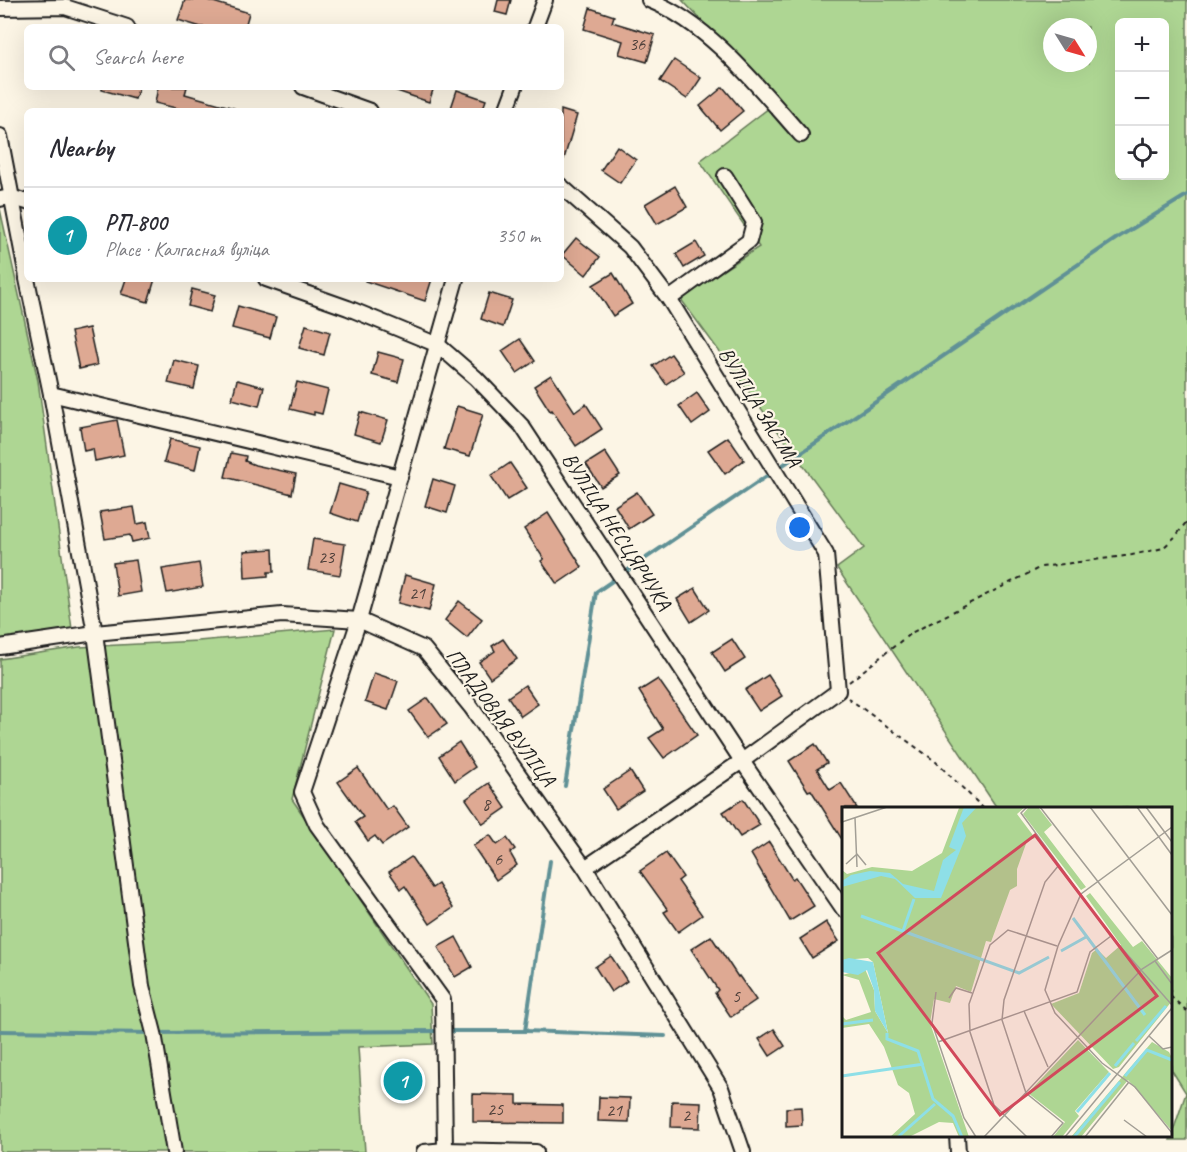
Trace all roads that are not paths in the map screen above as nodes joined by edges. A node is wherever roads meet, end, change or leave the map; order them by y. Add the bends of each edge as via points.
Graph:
1 (545, 0) edge
2 (649, 0) edge
3 (0, 8) edge
4 (118, 24) edge
5 (537, 24) edge
6 (311, 90) edge
7 (514, 90) edge
8 (362, 108) edge
9 (507, 108) edge
10 (801, 135) dead end
11 (0, 136) edge
12 (726, 176) dead end
13 (564, 189) edge
14 (5, 198) edge
15 (24, 201) edge
16 (24, 267) edge
17 (28, 282) edge
18 (274, 282) edge
19 (455, 282) edge
20 (669, 298) junction
21 (438, 345) junction
22 (51, 394) junction
23 (400, 477) junction
24 (359, 620) junction
25 (95, 633) junction
26 (0, 647) edge
27 (742, 761) junction
28 (585, 868) junction
29 (842, 909) edge
30 (957, 1137) edge
31 (445, 1150) junction
32 (174, 1152) edge
33 (424, 1152) edge
34 (536, 1152) edge
35 (743, 1152) edge
36 (958, 1152) edge

1 - 5 street
2 - 10 street via 670,8 733,58
3 - 4 street via 65,6
6 - 8 street
7 - 9 street
11 - 14 street
12 - 20 street via 754,222 749,241
13 - 20 street, ВУЛІЦА ЗАСІМА via 630,247
14 - 15 street
14 - 16 street
17 - 22 street
18 - 21 street, ВУЛІЦА НЕСЦЯРЧУКА
19 - 21 street
20 - 27 street, ВУЛІЦА ЗАСІМА via 826,554 838,691
21 - 23 street
21 - 27 street, ВУЛІЦА НЕСЦЯРЧУКА via 522,426
22 - 23 street
22 - 25 street
23 - 24 street
24 - 25 street, ПЛАДОВАЯ ВУЛІЦА via 282,615
24 - 28 street, ПЛАДОВАЯ ВУЛІЦА via 424,649 471,707
24 - 31 street via 302,792 317,825 443,999
25 - 26 street, ПЛАДОВАЯ ВУЛІЦА
25 - 32 street via 142,986
27 - 28 street
27 - 29 street, ВУЛІЦА НЕСЦЯРЧУКА
28 - 35 street, ПЛАДОВАЯ ВУЛІЦА via 721,1088
30 - 36 street
31 - 33 street
31 - 34 street

